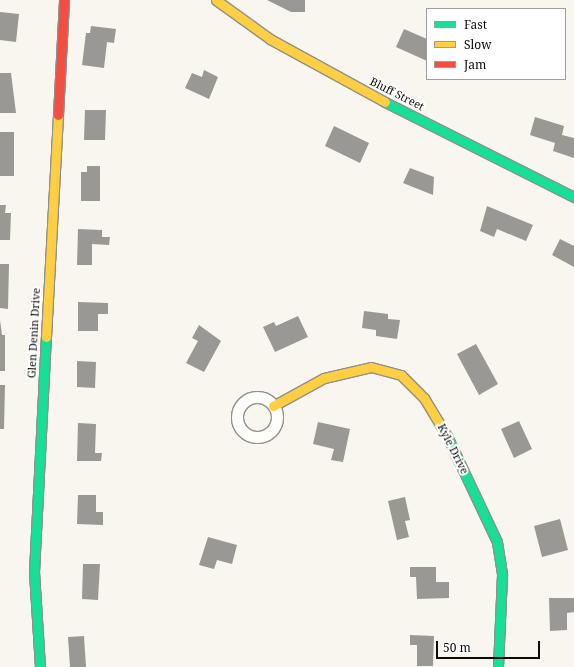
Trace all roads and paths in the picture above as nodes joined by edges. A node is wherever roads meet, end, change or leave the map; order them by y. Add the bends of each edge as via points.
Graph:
1 (64, 0) edge
2 (216, 0) edge
3 (574, 196) edge
4 (273, 406) dead end
5 (40, 667) edge
6 (498, 667) edge

1 - 5 street, Glen Denin Drive via 34,572
2 - 3 street, Bluff Street via 270,39 326,72
4 - 6 street, Kyle Drive via 324,378 371,367 401,375 424,398 442,425 496,542 502,580

